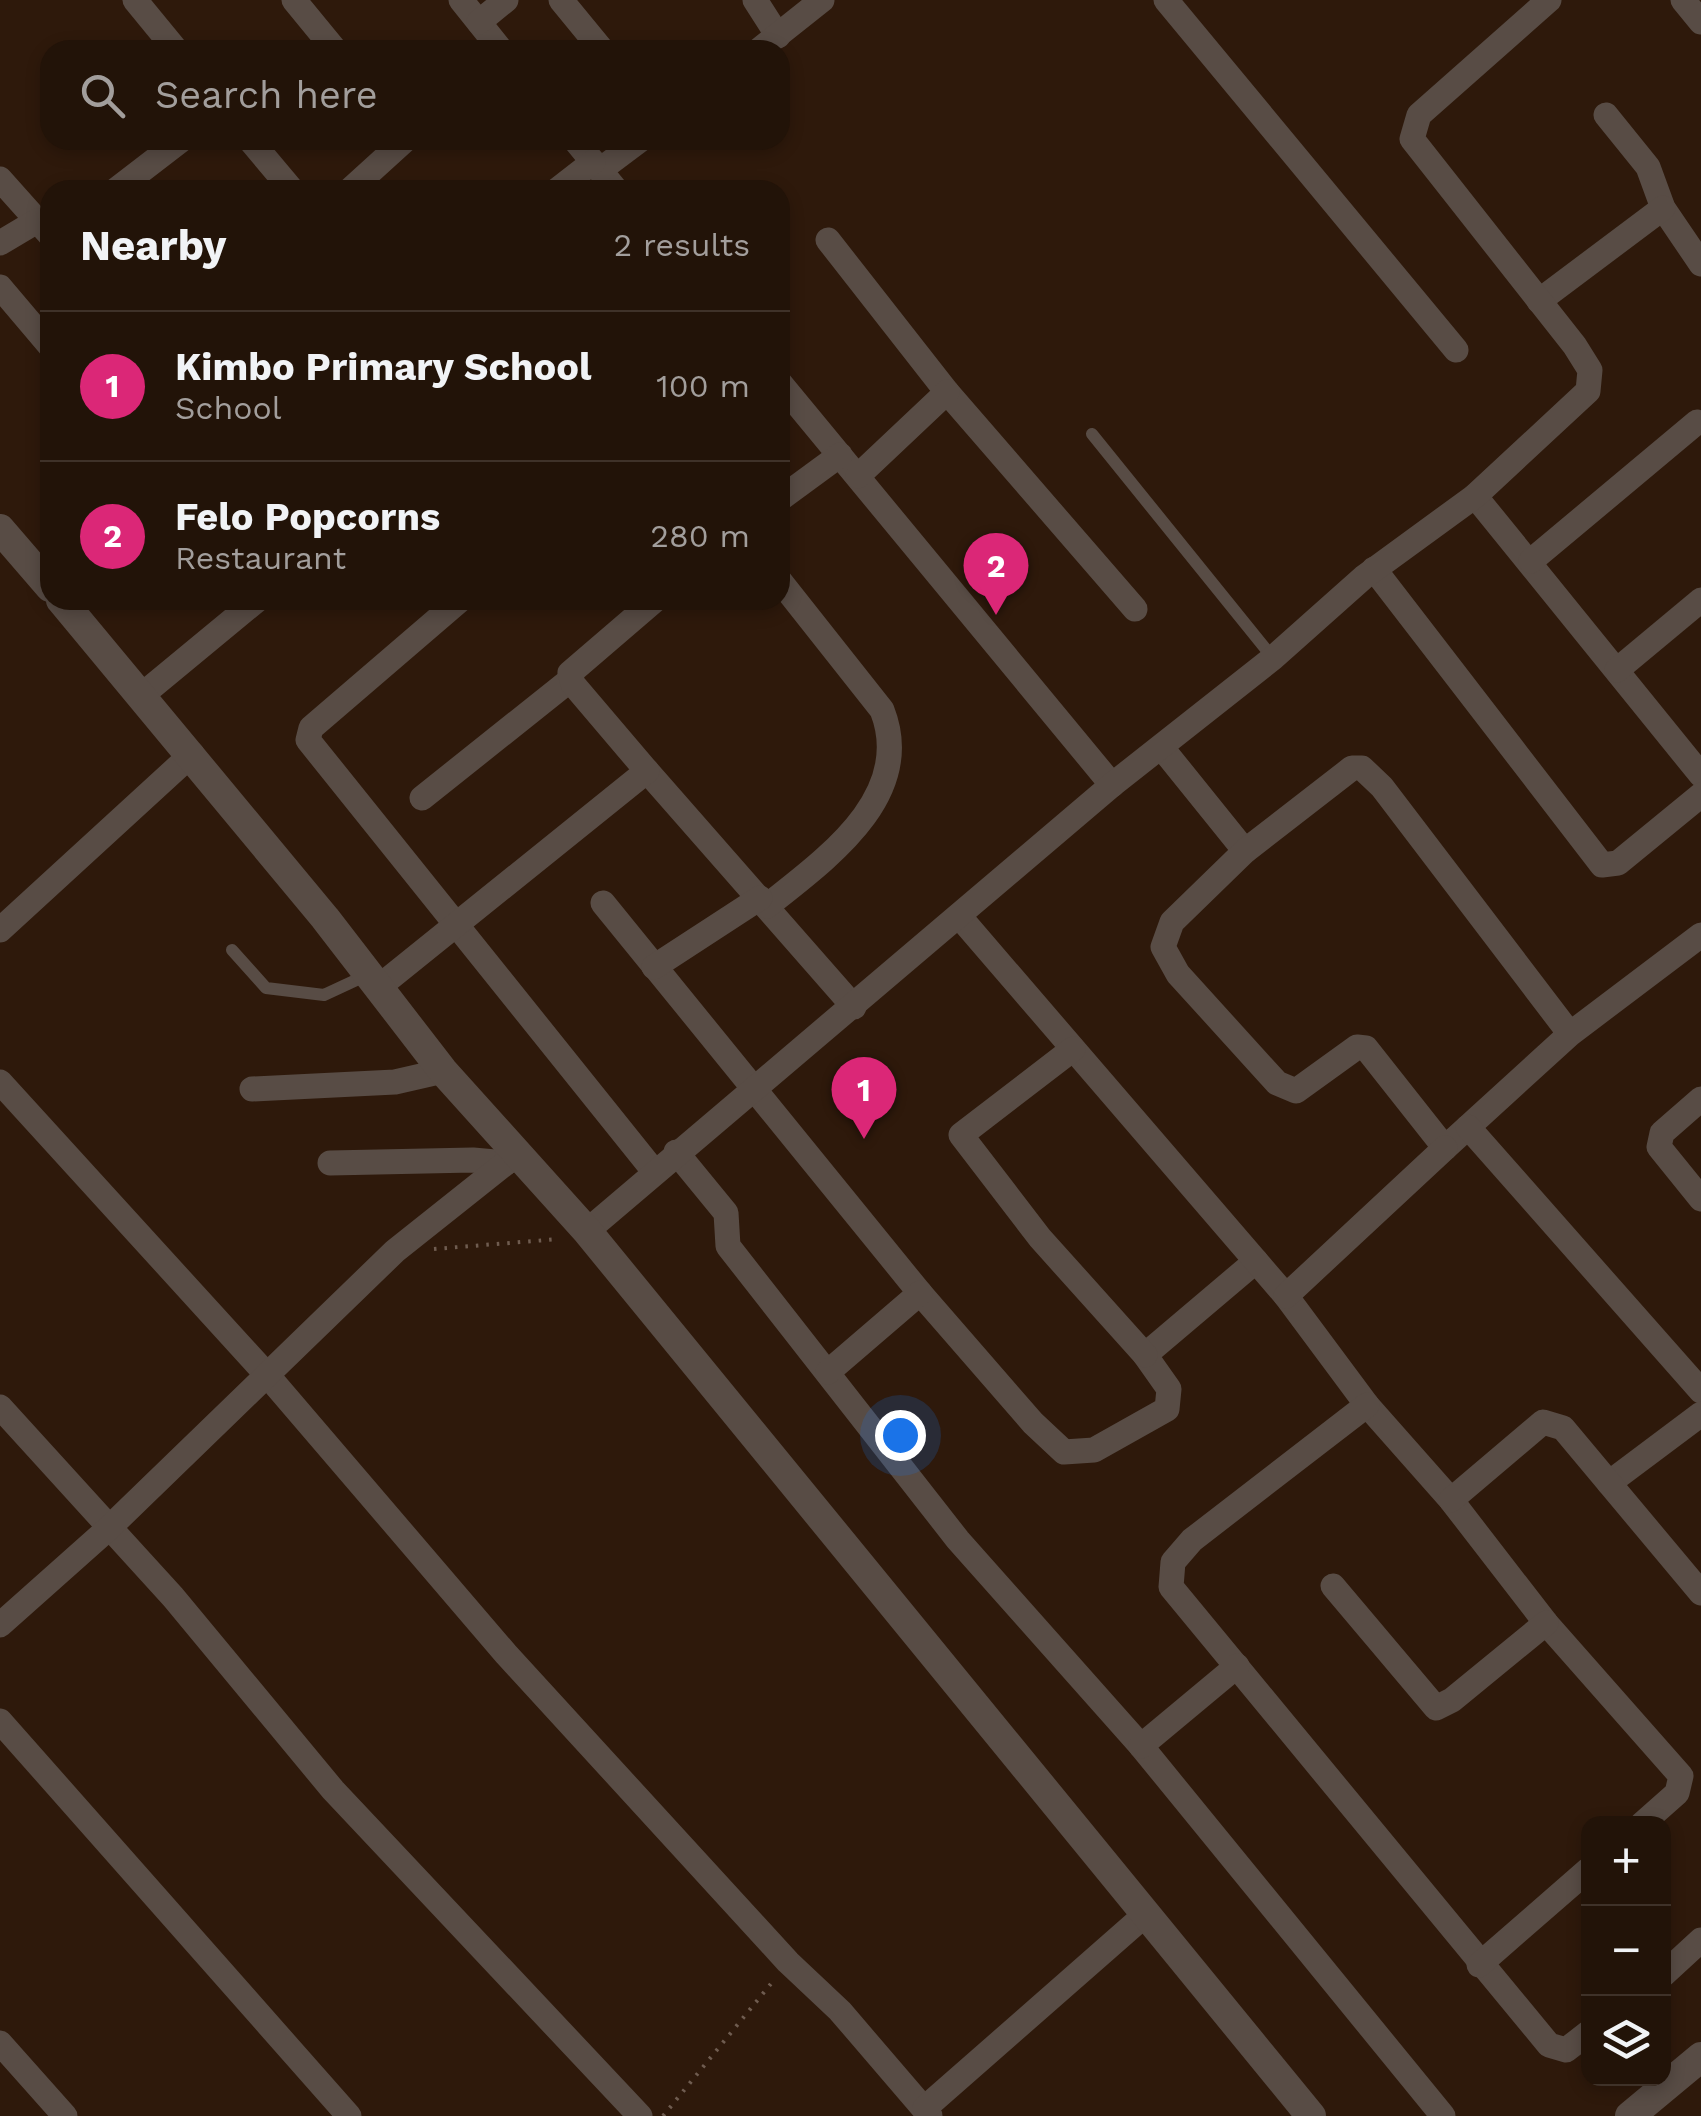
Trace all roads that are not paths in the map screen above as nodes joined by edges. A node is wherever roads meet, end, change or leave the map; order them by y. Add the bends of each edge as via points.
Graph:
1 (135, 0) edge
2 (294, 0) edge
3 (462, 0) edge
4 (506, 0) edge
5 (561, 0) edge
6 (755, 0) edge
7 (822, 0) edge
8 (1166, 0) edge
9 (1549, 0) edge
10 (1683, 0) edge
11 (479, 22) junction
12 (1701, 22) edge
13 (168, 40) edge
14 (327, 40) edge
15 (493, 40) edge
16 (594, 40) edge
17 (767, 40) edge
18 (772, 40) edge
19 (1606, 114) dead end
20 (168, 150) edge
21 (258, 150) edge
22 (394, 150) edge
23 (583, 150) edge
24 (629, 150) edge
25 (603, 174) edge
26 (0, 179) edge
27 (129, 180) edge
28 (284, 180) edge
29 (361, 180) edge
30 (1663, 208) junction
31 (40, 225) edge
32 (40, 229) edge
33 (828, 240) dead end
34 (0, 243) edge
35 (1701, 264) edge
36 (0, 287) edge
37 (1539, 301) junction
38 (40, 334) edge
39 (1456, 350) dead end
40 (947, 392) junction
41 (790, 395) edge
42 (1697, 422) dead end
43 (1092, 434) dead end
44 (840, 455) junction
45 (858, 476) junction
46 (790, 492) edge
47 (1475, 496) junction
48 (0, 529) edge
49 (1531, 561) junction
50 (1374, 569) junction
51 (40, 576) edge
52 (790, 594) edge
53 (1701, 600) edge
54 (1135, 608) dead end
55 (70, 610) edge
56 (244, 610) edge
57 (447, 610) edge
58 (643, 610) edge
59 (1273, 658) junction
60 (1617, 670) junction
61 (570, 680) junction
62 (142, 695) junction
63 (1162, 748) junction
64 (192, 754) junction
65 (647, 771) junction
66 (1701, 776) edge
67 (1112, 786) junction
68 (1701, 795) edge
69 (422, 798) dead end
70 (1246, 851) junction
71 (764, 902) junction
72 (603, 903) dead end
73 (959, 916) junction
74 (456, 926) junction
75 (0, 930) edge
76 (1701, 935) edge
77 (232, 950) dead end
78 (654, 968) junction
79 (375, 980) junction
80 (854, 1007) junction
81 (1570, 1034) junction
82 (1073, 1048) junction
83 (443, 1071) junction
84 (0, 1082) edge
85 (252, 1089) dead end
86 (751, 1090) junction
87 (1701, 1099) edge
88 (1468, 1127) junction
89 (1445, 1148) junction
90 (676, 1152) junction
91 (512, 1159) junction
92 (330, 1163) dead end
93 (654, 1170) junction
94 (1701, 1199) edge
95 (587, 1231) junction
96 (1256, 1261) junction
97 (920, 1293) junction
98 (1286, 1296) junction
99 (1145, 1354) junction
100 (828, 1372) junction
101 (268, 1376) junction
102 (1701, 1390) edge
103 (1367, 1405) junction
104 (0, 1407) edge
105 (1701, 1414) edge
106 (1609, 1483) junction
107 (1451, 1500) junction
108 (108, 1528) junction
109 (1333, 1586) dead end
110 (1701, 1593) edge
111 (1546, 1623) junction
112 (0, 1625) edge
113 (1236, 1666) junction
114 (0, 1720) edge
115 (1141, 1746) junction
116 (1691, 1791) edge
117 (1654, 1816) edge
118 (1581, 1876) edge
119 (1146, 1914) junction
120 (1701, 1940) edge
121 (1479, 1965) junction
122 (1671, 1968) edge
123 (1581, 2038) edge
124 (0, 2043) edge
125 (1701, 2057) edge
126 (928, 2112) edge
127 (64, 2116) edge
128 (349, 2116) edge
129 (640, 2116) edge
130 (1312, 2116) edge
131 (1442, 2116) edge
132 (1630, 2116) edge

1 - 13 street
2 - 14 street
3 - 11 street
4 - 11 street
5 - 16 street
6 - 17 street
7 - 18 street
8 - 39 street
9 - 37 street via 1440,93 1419,115 1412,139
10 - 12 street
11 - 15 street
19 - 30 street via 1648,167
20 - 27 street
21 - 28 street
22 - 29 street
23 - 25 street
24 - 25 street
26 - 31 street
30 - 35 street
30 - 37 street
32 - 34 street
33 - 40 street
36 - 38 street
37 - 47 street via 1590,370 1588,391
40 - 45 street
40 - 54 street
41 - 44 street
42 - 49 street
43 - 59 lane
44 - 45 street
44 - 46 street
45 - 67 street
47 - 49 street
47 - 50 street
48 - 51 street
49 - 60 street
50 - 59 street
50 - 68 street via 1602,865 1618,863
52 - 71 street via 882,710 891,750 887,774 864,818
53 - 60 street
55 - 62 street
56 - 62 street
57 - 74 street via 306,736
58 - 61 street via 570,673
59 - 63 street
60 - 66 street
61 - 65 street
61 - 69 street
62 - 64 street
63 - 67 street
63 - 70 street
64 - 75 street
64 - 79 street
65 - 71 street
65 - 74 street
67 - 73 street
70 - 81 street via 1352,768 1371,774
70 - 89 street via 1172,922 1162,947 1178,974 1290,1090 1306,1087 1357,1047 1366,1048
71 - 78 street
71 - 80 street
72 - 78 street
73 - 80 street
73 - 82 street
74 - 79 street
74 - 93 street
76 - 81 street
77 - 79 lane via 266,988 324,994
78 - 86 street
79 - 83 street
80 - 86 street
81 - 88 street
82 - 96 street
82 - 99 street via 961,1135 1040,1238
83 - 85 street via 395,1082
83 - 91 street
84 - 101 street
86 - 90 street
86 - 97 street
87 - 94 street via 1662,1133 1659,1147
88 - 89 street
88 - 102 street
89 - 98 street
90 - 93 street
90 - 100 street via 726,1213 728,1246
91 - 92 street
91 - 95 street
91 - 101 street via 394,1251
93 - 95 street
95 - 119 street
96 - 98 street
96 - 99 street
97 - 99 street via 1064,1452 1094,1450 1167,1409 1169,1389
97 - 100 street
98 - 103 street
100 - 115 street via 958,1540
101 - 108 street
101 - 126 street via 406,1541
103 - 107 street
103 - 113 street via 1192,1540 1173,1562 1171,1587
104 - 108 street
105 - 106 street
106 - 107 street via 1552,1421
106 - 110 street
107 - 111 street
108 - 112 street
108 - 129 street via 333,1790
109 - 111 street via 1436,1708
111 - 116 street
113 - 115 street
113 - 121 street
114 - 128 street
115 - 131 street
116 - 117 street
118 - 121 street
119 - 126 street
119 - 130 street
120 - 122 street
121 - 123 street via 1557,2050
124 - 127 street
125 - 132 street

